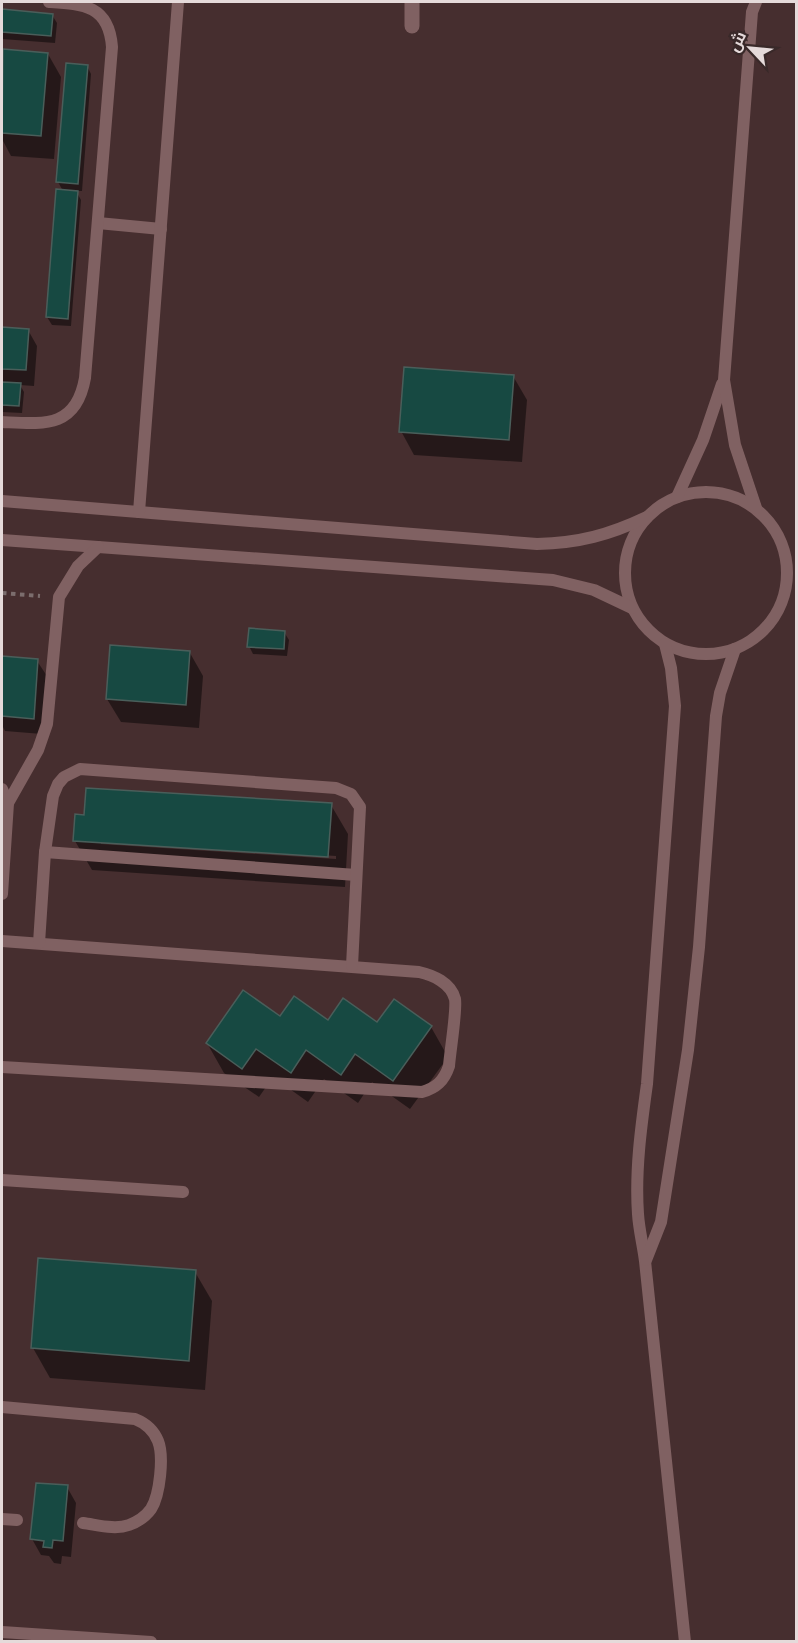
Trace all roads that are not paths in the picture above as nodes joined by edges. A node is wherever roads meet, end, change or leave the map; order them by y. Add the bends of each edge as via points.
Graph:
1 (49, 2) edge
2 (178, 2) edge
3 (412, 2) edge
4 (756, 2) edge
5 (412, 26) dead end
6 (98, 223) junction
7 (161, 229) junction
8 (724, 380) junction
9 (2, 422) edge
10 (677, 497) junction
11 (2, 501) edge
12 (756, 508) junction
13 (139, 512) junction
14 (647, 517) junction
15 (2, 540) edge
16 (98, 547) junction
17 (632, 608) junction
18 (665, 644) junction
19 (735, 649) junction
20 (2, 789) edge
21 (8, 803) junction
22 (3, 852) edge
23 (45, 852) junction
24 (356, 876) junction
25 (2, 894) edge
26 (2, 941) edge
27 (39, 943) junction
28 (352, 966) junction
29 (2, 1067) edge
30 (2, 1180) edge
31 (183, 1192) dead end
32 (645, 1261) junction
33 (2, 1407) edge
34 (2, 1519) edge
35 (17, 1521) dead end
36 (83, 1523) dead end
37 (2, 1632) edge
38 (151, 1641) edge
39 (685, 1641) edge

1 - 6 lane via 93,9 104,18 111,32
2 - 7 lane
3 - 5 street
4 - 8 lane via 751,24
6 - 7 lane
6 - 9 lane via 82,395 60,420 44,424
7 - 13 lane
8 - 10 lane
8 - 12 lane via 735,445
10 - 12 lane via 709,491 741,499
10 - 14 lane
11 - 13 lane
12 - 19 lane via 778,534 784,550 787,584 775,616 764,630
13 - 14 lane via 537,544 594,538
14 - 17 lane via 637,530 626,561 627,593
15 - 16 lane
16 - 17 lane via 553,580 594,590
16 - 21 lane via 78,566 59,597 47,724 38,750
17 - 18 lane
18 - 19 lane via 699,654
18 - 32 lane via 675,706 638,1171 638,1215
19 - 32 lane via 716,716 693,1008 682,1091 661,1222
20 - 21 lane
21 - 22 lane
22 - 25 lane
23 - 24 lane
23 - 24 lane via 58,784 80,769 324,787 344,790 360,807
23 - 27 lane
24 - 28 lane
26 - 27 lane
27 - 28 lane
28 - 29 lane via 419,972 441,980 449,989 455,1000 449,1066 431,1090 400,1092
30 - 31 lane
32 - 39 lane
33 - 36 lane via 135,1419 154,1434 159,1443 159,1490 151,1509 128,1526
34 - 35 lane
37 - 38 lane

